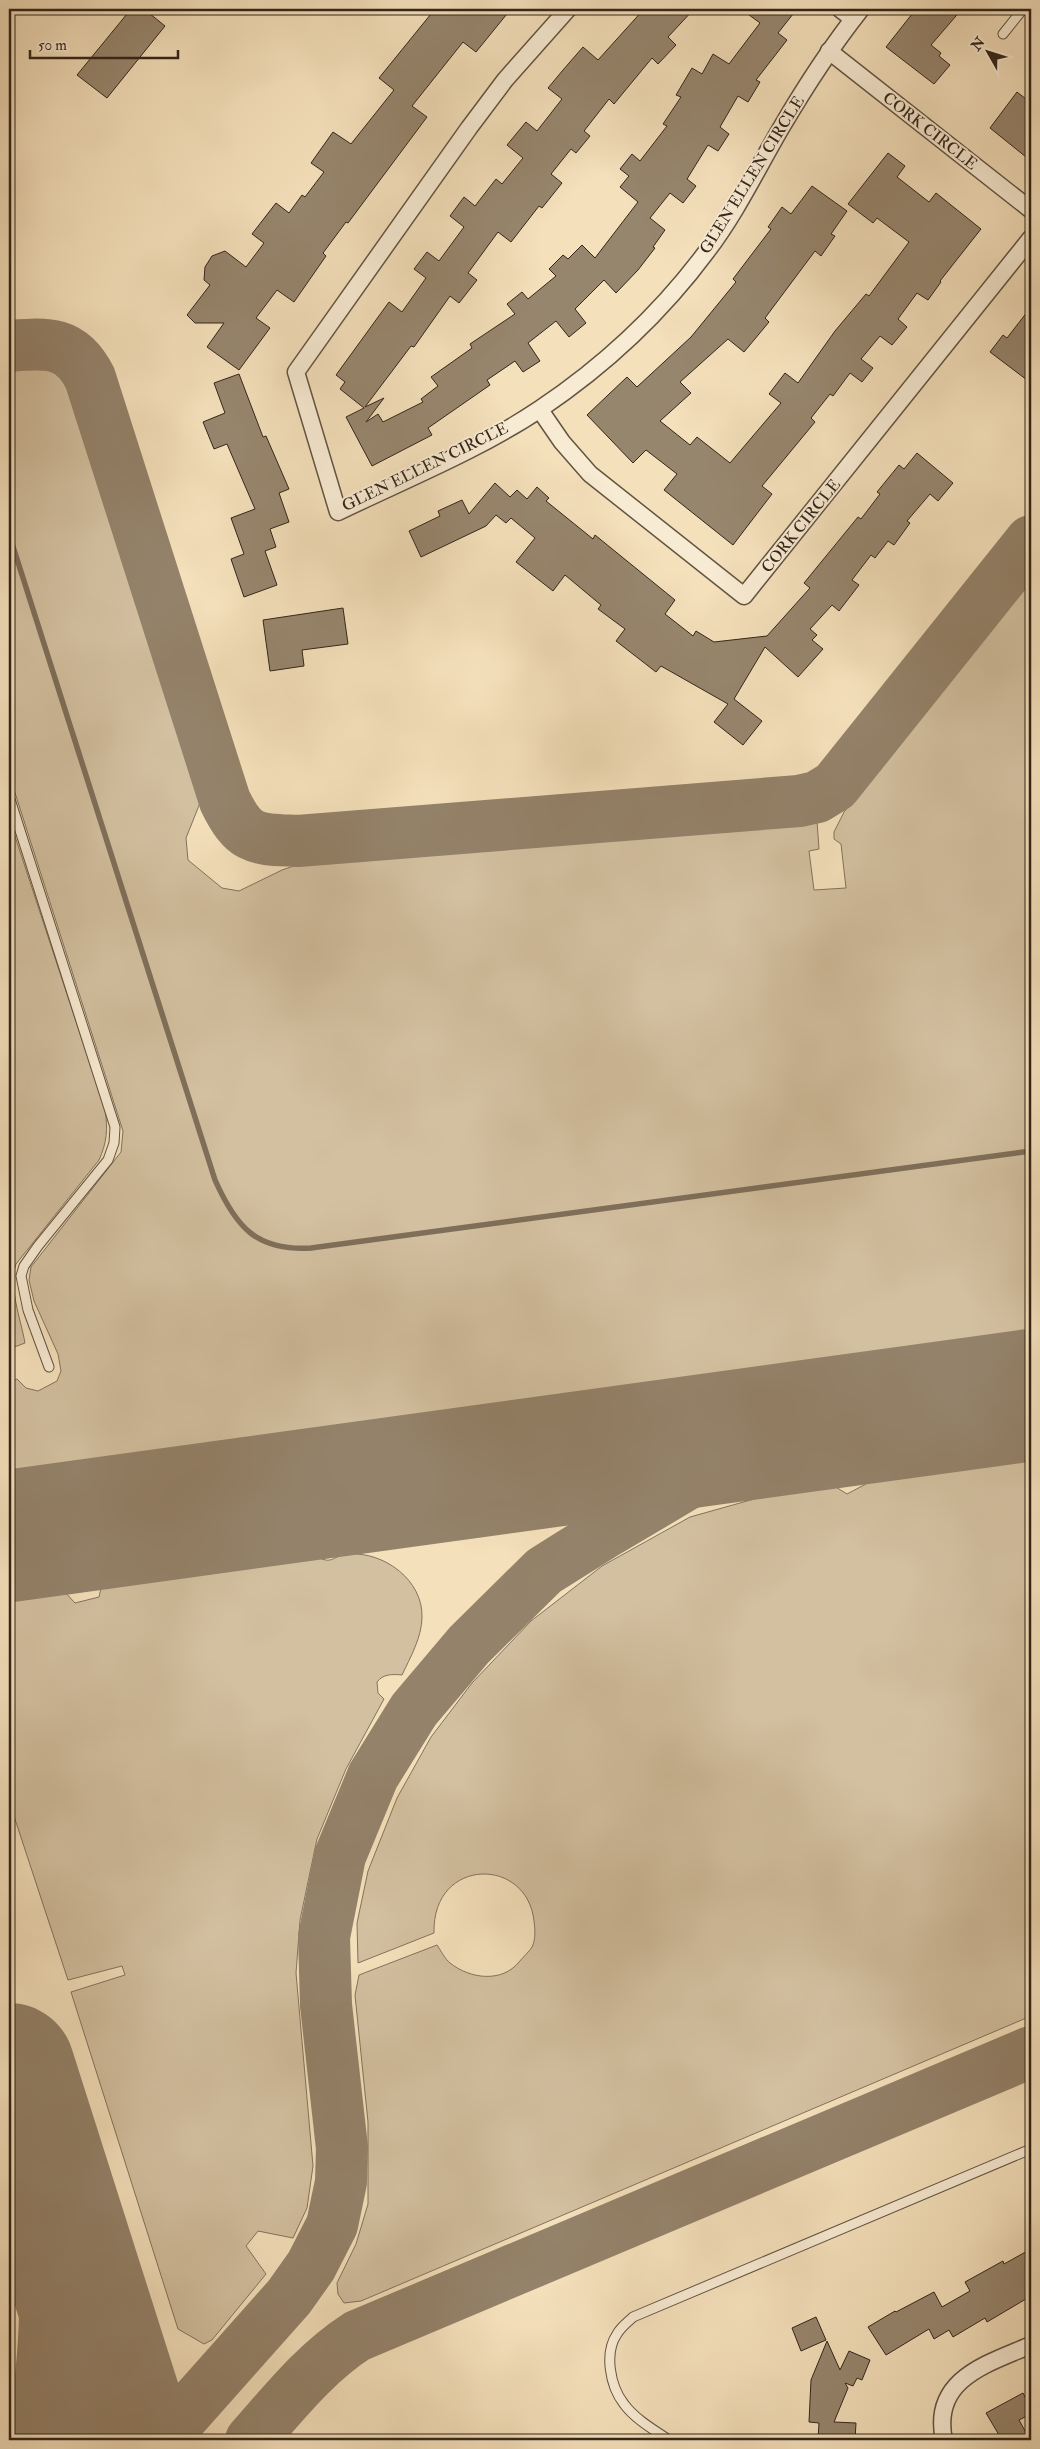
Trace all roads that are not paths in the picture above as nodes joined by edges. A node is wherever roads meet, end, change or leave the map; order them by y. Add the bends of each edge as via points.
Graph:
1 (568, 9) edge
2 (840, 9) edge
3 (1023, 9) edge
4 (857, 14) edge
5 (1003, 34) dead end
6 (830, 52) junction
7 (1031, 210) edge
8 (1031, 238) edge
9 (540, 410) junction
10 (9, 796) edge
11 (49, 1367) dead end
12 (1031, 2149) edge
13 (1031, 2345) edge
14 (669, 2440) edge
15 (944, 2440) edge

1 - 9 street, GLEN ELLEN CIRCLE via 505,80 468,128 296,372 338,512 500,433
2 - 4 street, GLEN ELLEN CIRCLE
3 - 5 lane
4 - 6 street, GLEN ELLEN CIRCLE
6 - 7 street, CORK CIRCLE
6 - 9 street, GLEN ELLEN CIRCLE via 708,251 673,294 626,342
8 - 9 street, CORK CIRCLE via 744,596 590,474
10 - 11 lane via 115,1127 108,1160 24,1266 22,1276 28,1310
12 - 14 lane via 633,2317 616,2334 610,2356 612,2378 623,2403
13 - 15 street via 977,2368 951,2391 942,2416

